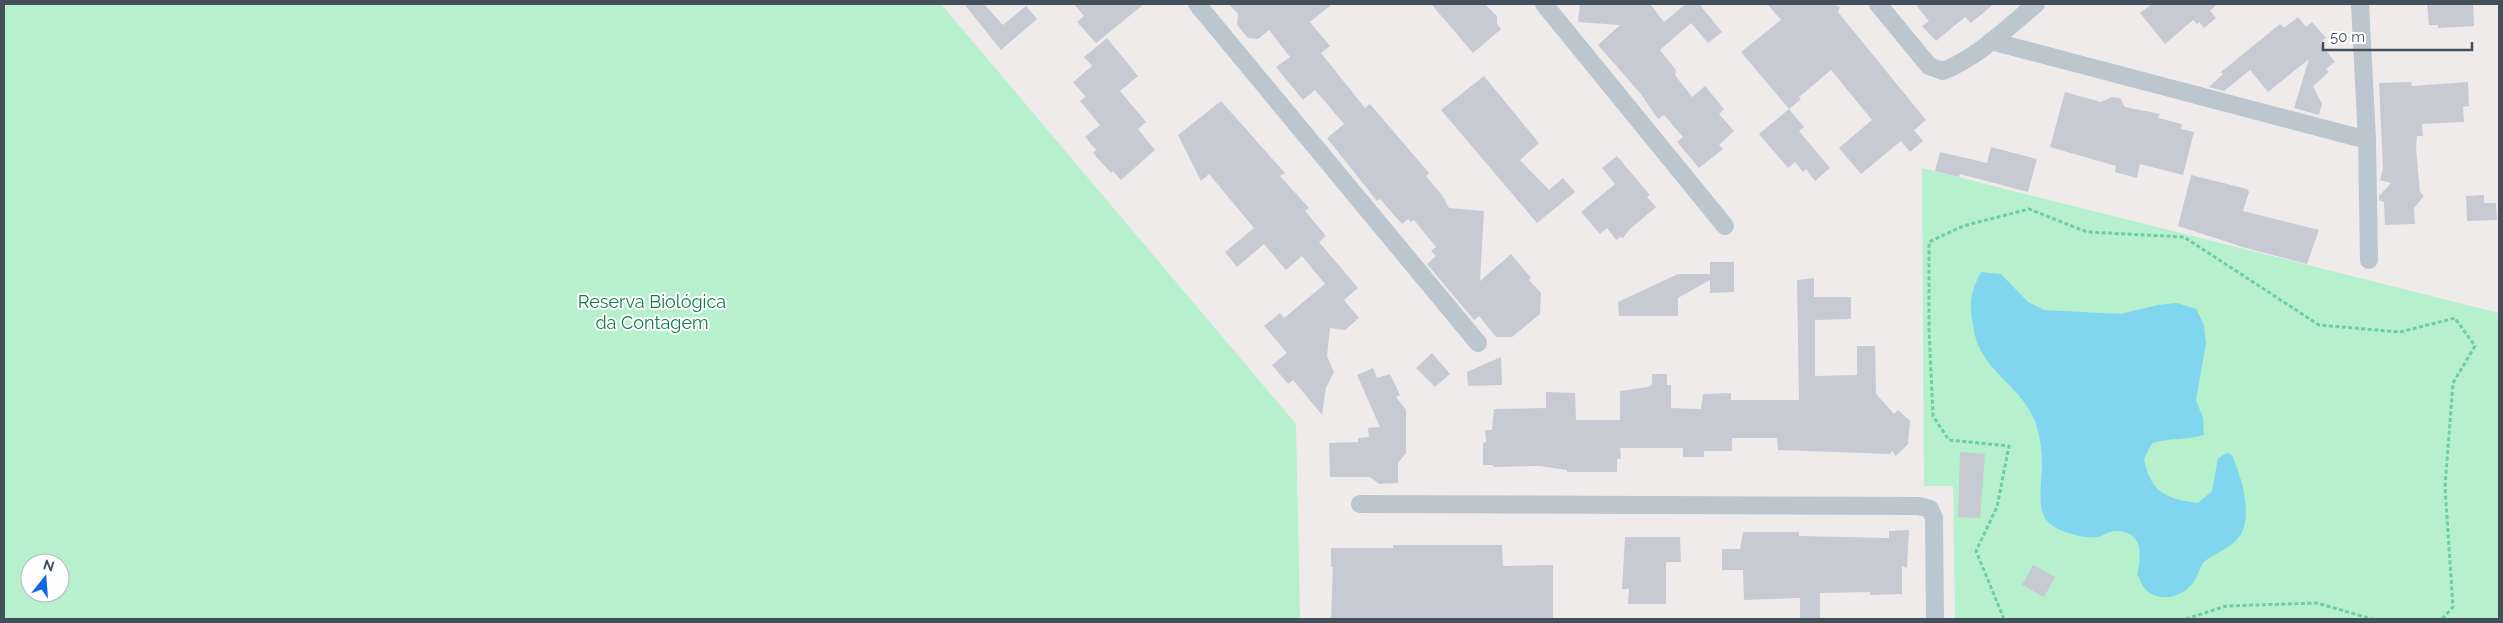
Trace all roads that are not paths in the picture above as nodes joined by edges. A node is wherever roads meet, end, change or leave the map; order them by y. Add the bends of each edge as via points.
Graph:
1 (1198, 4) edge
2 (1544, 4) edge
3 (1878, 4) edge
4 (2036, 4) edge
5 (2360, 4) edge
6 (1991, 41) junction
7 (2367, 140) junction
8 (1725, 226) dead end
9 (2369, 260) dead end
10 (1478, 343) dead end
11 (1360, 504) dead end
12 (1935, 619) edge

1 - 10 street
2 - 8 street
3 - 6 street via 1930,66 1943,71
4 - 6 street
5 - 7 street
6 - 7 street
7 - 9 street
11 - 12 street via 1919,506 1930,509 1934,518

